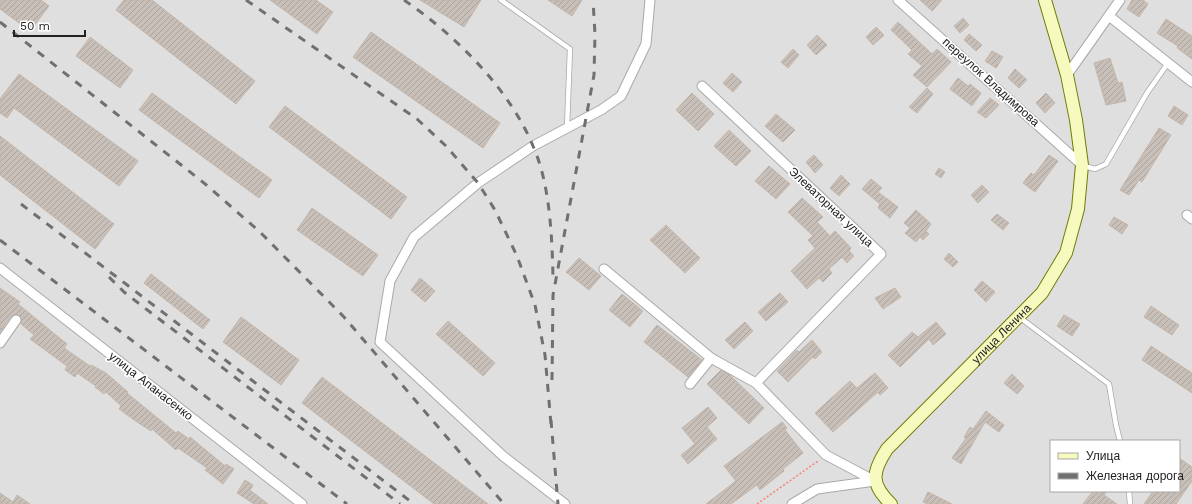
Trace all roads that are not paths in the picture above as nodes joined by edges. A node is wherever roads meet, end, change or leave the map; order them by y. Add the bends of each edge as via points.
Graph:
1 (501, 0) edge
2 (650, 0) edge
3 (898, 0) edge
4 (1045, 0) edge
5 (1120, 0) edge
6 (1109, 16) junction
7 (1168, 63) junction
8 (1067, 75) junction
9 (1192, 82) edge
10 (702, 86) dead end
11 (566, 129) junction
12 (1082, 165) junction
13 (0, 268) edge
14 (604, 269) dead end
15 (1019, 317) junction
16 (16, 320) dead end
17 (0, 343) edge
18 (712, 358) junction
19 (756, 383) junction
20 (690, 384) dead end
21 (1120, 440) edge
22 (874, 481) junction
23 (1130, 492) edge
24 (302, 504) edge
25 (564, 504) edge
26 (792, 504) edge
27 (891, 504) edge
28 (1130, 504) edge

1 - 11 lane via 570,49
2 - 11 street via 646,44 621,96
3 - 12 street, переулок Владимрова
4 - 8 main road, улица Ленина
5 - 6 street
6 - 7 street
6 - 8 street
7 - 9 street
7 - 12 lane via 1147,93 1106,164 1095,169
8 - 12 main road, улица Ленина
10 - 19 street, Элеваторная улица via 881,254
11 - 25 street via 533,146 478,183 414,237 390,281 380,342 503,456
12 - 15 main road, улица Ленина via 1078,210 1066,253 1042,293
13 - 24 street, улица Апанасенко
14 - 18 street
15 - 21 lane via 1109,384
15 - 22 main road, улица Ленина via 887,449 877,464
16 - 17 street
18 - 19 street
18 - 20 street
19 - 22 street via 826,455
22 - 26 street via 817,489
22 - 27 main road via 880,494
23 - 28 lane

